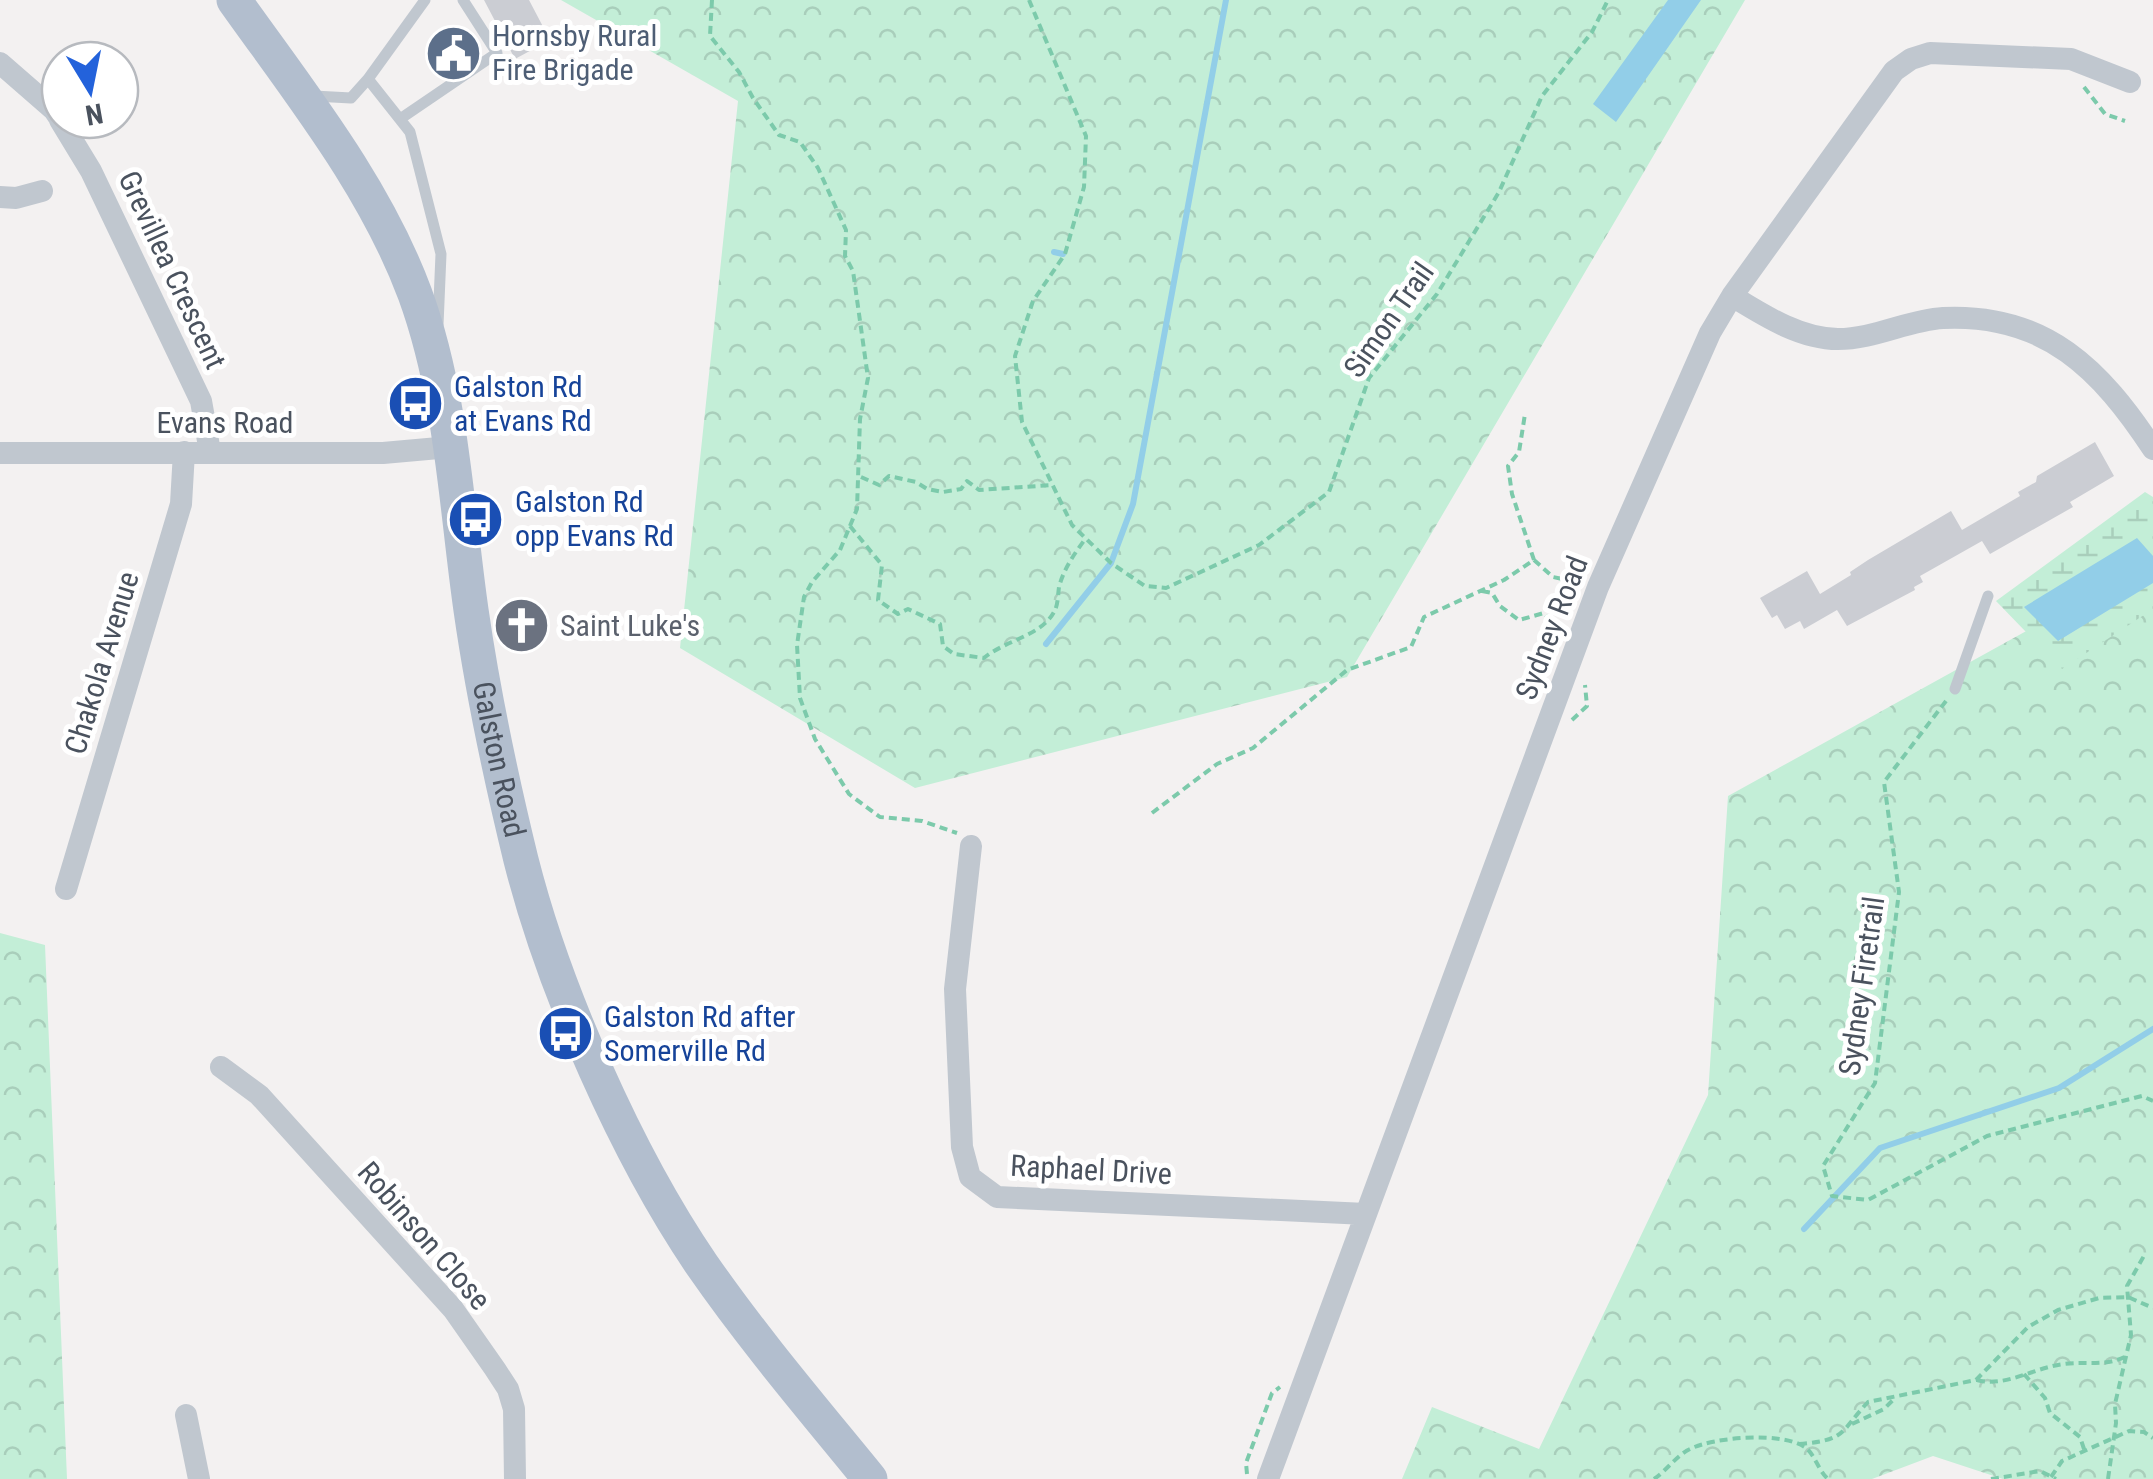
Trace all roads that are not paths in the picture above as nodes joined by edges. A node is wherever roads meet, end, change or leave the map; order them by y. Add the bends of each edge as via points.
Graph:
1 (234, 0) edge
2 (425, 0) edge
3 (463, 0) edge
4 (0, 62) edge
5 (368, 79) junction
6 (2130, 82) dead end
7 (302, 96) junction
8 (40, 101) edge
9 (400, 119) junction
10 (73, 140) edge
11 (42, 192) dead end
12 (0, 197) edge
13 (1732, 296) junction
14 (436, 364) junction
15 (450, 447) junction
16 (2153, 450) edge
17 (184, 452) junction
18 (210, 452) junction
19 (0, 453) edge
20 (1988, 596) dead end
21 (1956, 689) road end
22 (971, 846) road end
23 (66, 890) dead end
24 (222, 1067) dead end
25 (1366, 1214) junction
26 (186, 1414) dead end
27 (201, 1476) edge
28 (515, 1479) edge
29 (870, 1479) edge
30 (1268, 1479) edge

1 - 7 main road, Galston Road
2 - 5 lane
3 - 9 lane via 497,52
4 - 8 street, Grevillea Crescent
5 - 7 lane via 351,98
5 - 9 lane
6 - 13 street, Sydney Road via 2071,59 1930,53 1910,59 1894,71
7 - 14 main road, Galston Road via 394,243
9 - 14 lane via 410,132 441,254
10 - 18 street, Grevillea Crescent via 201,401
11 - 12 street
13 - 16 street via 1798,332 1837,339 1941,318 1994,322 2054,340 2100,378
13 - 25 street, Sydney Road via 1598,587
14 - 15 main road, Galston Road
15 - 18 street, Evans Road
15 - 29 main road, Galston Road via 488,704 522,862 562,986 629,1137 679,1229 734,1310
17 - 18 street, Evans Road
17 - 19 street, Evans Road
17 - 23 street, Chakola Avenue via 180,504
20 - 21 lane
22 - 25 street, Raphael Drive via 955,989 962,1147 970,1177 998,1197
24 - 28 street, Robinson Close via 258,1095 485,1354 514,1410
25 - 30 street, Sydney Road
26 - 27 street

